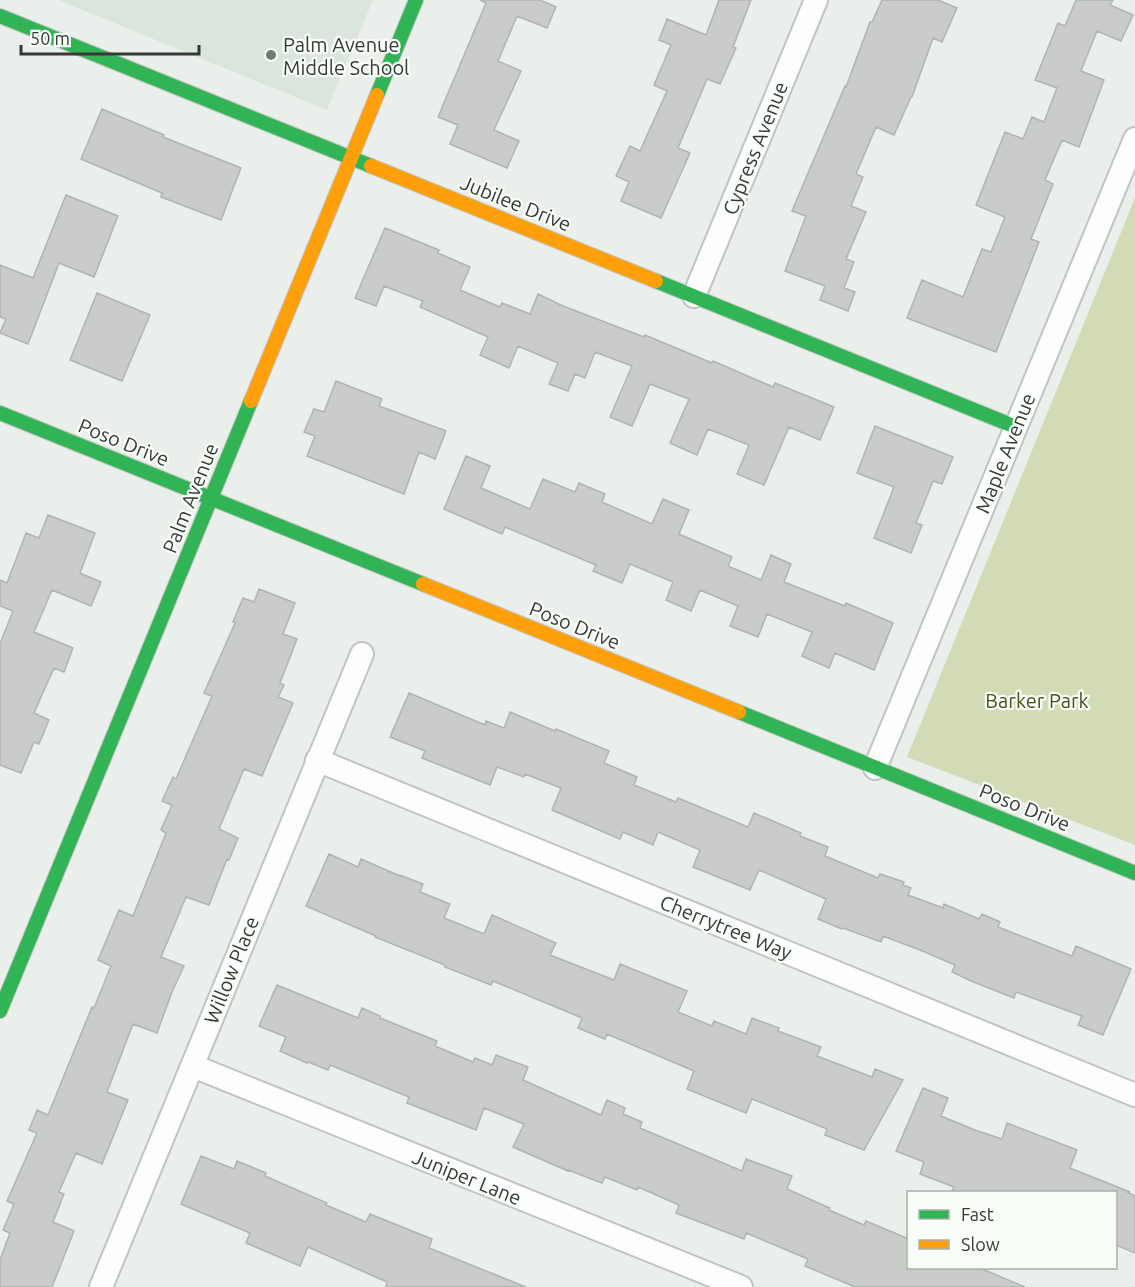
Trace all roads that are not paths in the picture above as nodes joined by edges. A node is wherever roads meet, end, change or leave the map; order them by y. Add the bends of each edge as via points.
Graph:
1 (416, 0) edge
2 (816, 0) edge
3 (0, 16) edge
4 (1135, 139) edge
5 (351, 157) junction
6 (694, 296) junction
7 (0, 413) edge
8 (1016, 427) junction
9 (211, 498) junction
10 (362, 654) dead end
11 (317, 760) junction
12 (876, 768) junction
13 (1135, 873) edge
14 (0, 1011) edge
15 (193, 1066) junction
16 (1135, 1095) edge
17 (101, 1287) edge
18 (741, 1287) edge

1 - 5 main road, Palm Avenue
2 - 6 street, Cypress Avenue
3 - 5 main road, Jubilee Drive
4 - 8 street, Maple Avenue
5 - 6 main road, Jubilee Drive
5 - 9 main road, Palm Avenue
6 - 8 main road, Jubilee Drive
7 - 9 main road, Poso Drive
8 - 12 street, Maple Avenue
9 - 12 main road, Poso Drive
9 - 14 main road, Palm Avenue
10 - 11 street, Willow Place
11 - 15 street, Willow Place
11 - 16 street, Cherrytree Way
12 - 13 main road, Poso Drive
15 - 17 street, Willow Place
15 - 18 street, Juniper Lane

